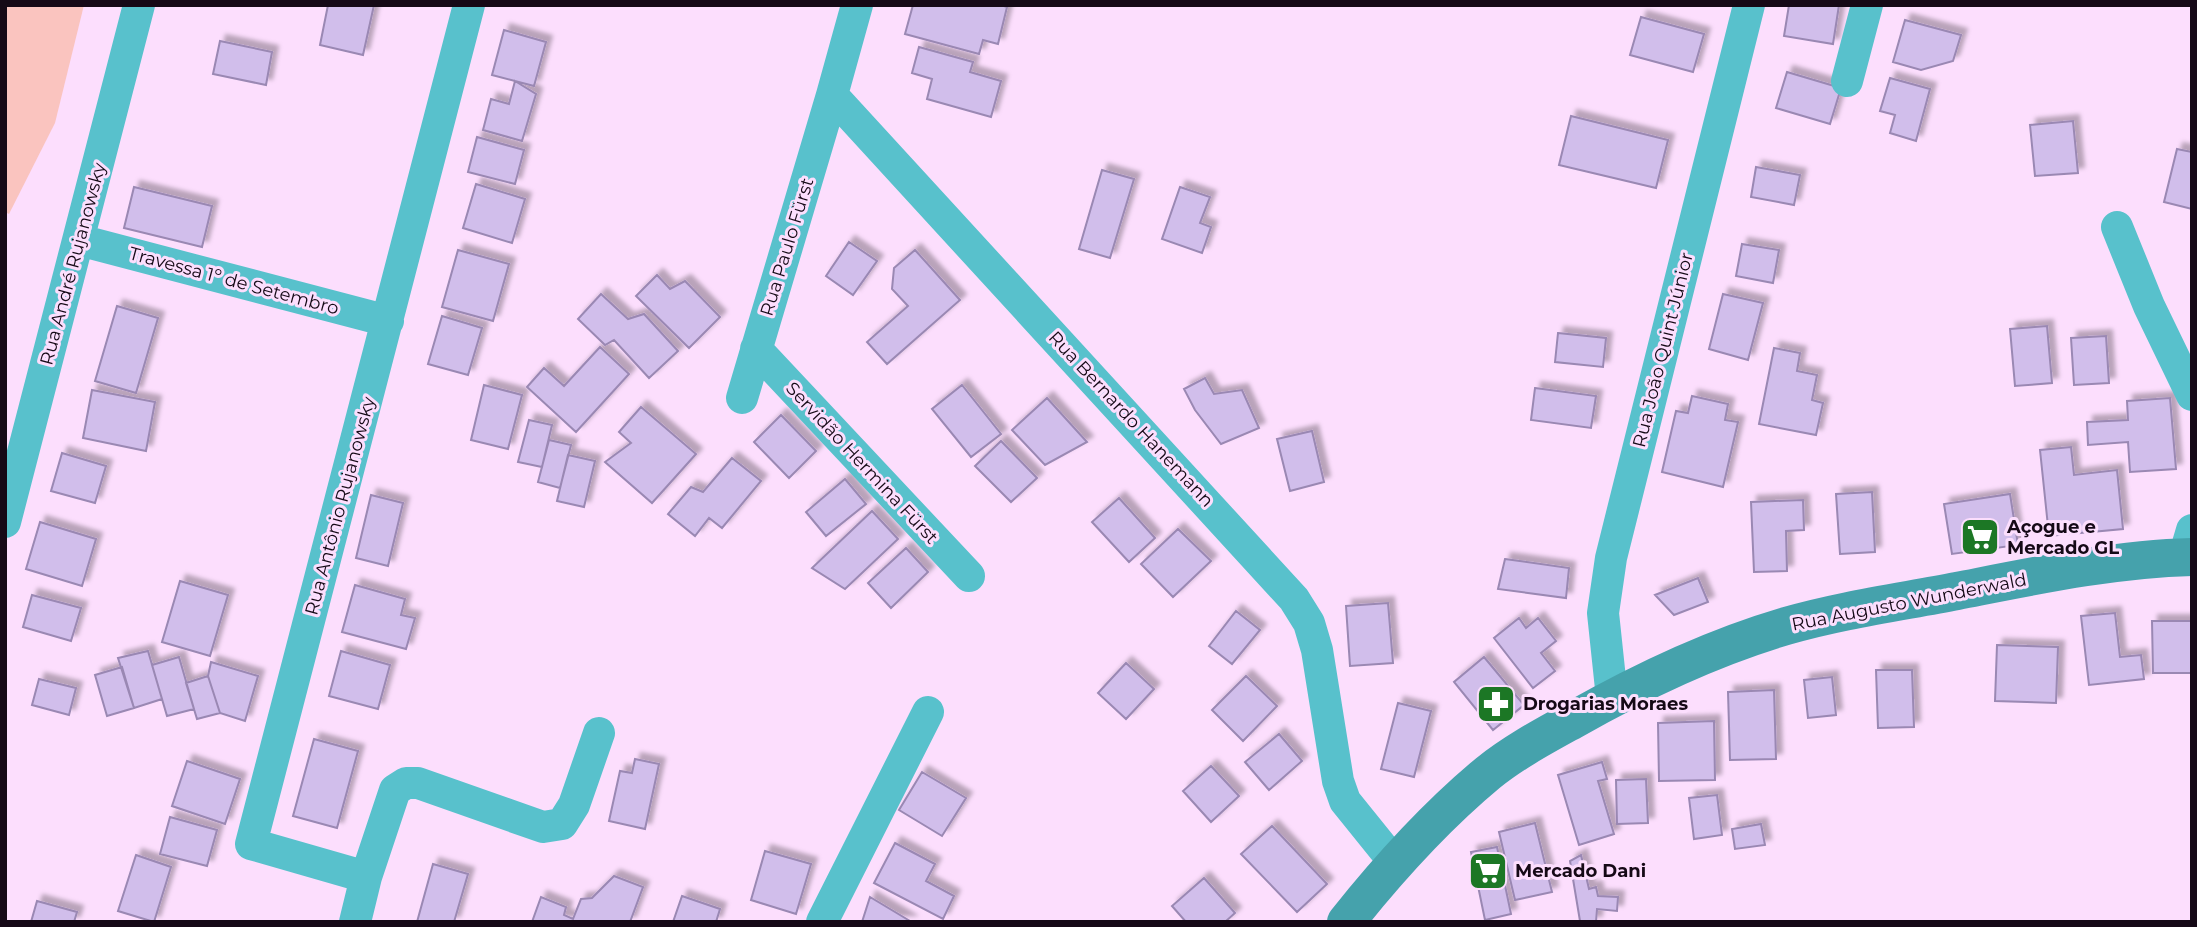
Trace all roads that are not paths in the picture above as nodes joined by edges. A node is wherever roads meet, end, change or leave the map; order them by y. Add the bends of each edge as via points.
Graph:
1 (139, 5) edge
2 (469, 5) edge
3 (857, 5) edge
4 (1749, 5) edge
5 (1867, 5) edge
6 (1847, 81) dead end
7 (832, 95) junction
8 (2117, 227) dead end
9 (79, 240) junction
10 (388, 321) junction
11 (756, 349) junction
12 (2192, 396) edge
13 (741, 398) dead end
14 (5, 522) edge
15 (2189, 548) edge
16 (969, 576) dead end
17 (1612, 698) junction
18 (928, 712) dead end
19 (599, 733) dead end
20 (1395, 863) junction
21 (366, 877) junction
22 (355, 922) edge
23 (822, 922) edge
24 (1346, 922) edge

1 - 9 street, Rua André Rujanowsky
2 - 10 street, Rua Antônio Rujanowsky
3 - 7 street
4 - 17 street, Rua João Quint Júnior via 1611,558 1602,613
5 - 6 street
7 - 11 street, Rua Paulo Fürst
7 - 20 street, Rua Bernardo Hanemann via 1294,599 1309,622 1317,650 1345,801
8 - 12 street
9 - 10 street, Travessa 1º de Setembro
9 - 14 street, Rua André Rujanowsky
10 - 21 street, Rua Antônio Rujanowsky via 251,844
11 - 13 street, Rua Paulo Fürst
11 - 16 street, Servidão Hermina Fürst
15 - 17 main road, Rua Augusto Wunderwald via 1797,623 1674,668
17 - 20 main road, Rua Augusto Wunderwald via 1490,772
18 - 23 street
19 - 21 street via 574,805 562,824 543,827 418,783 406,783 395,790
20 - 24 main road, Rua Augusto Wunderwald
21 - 22 street

